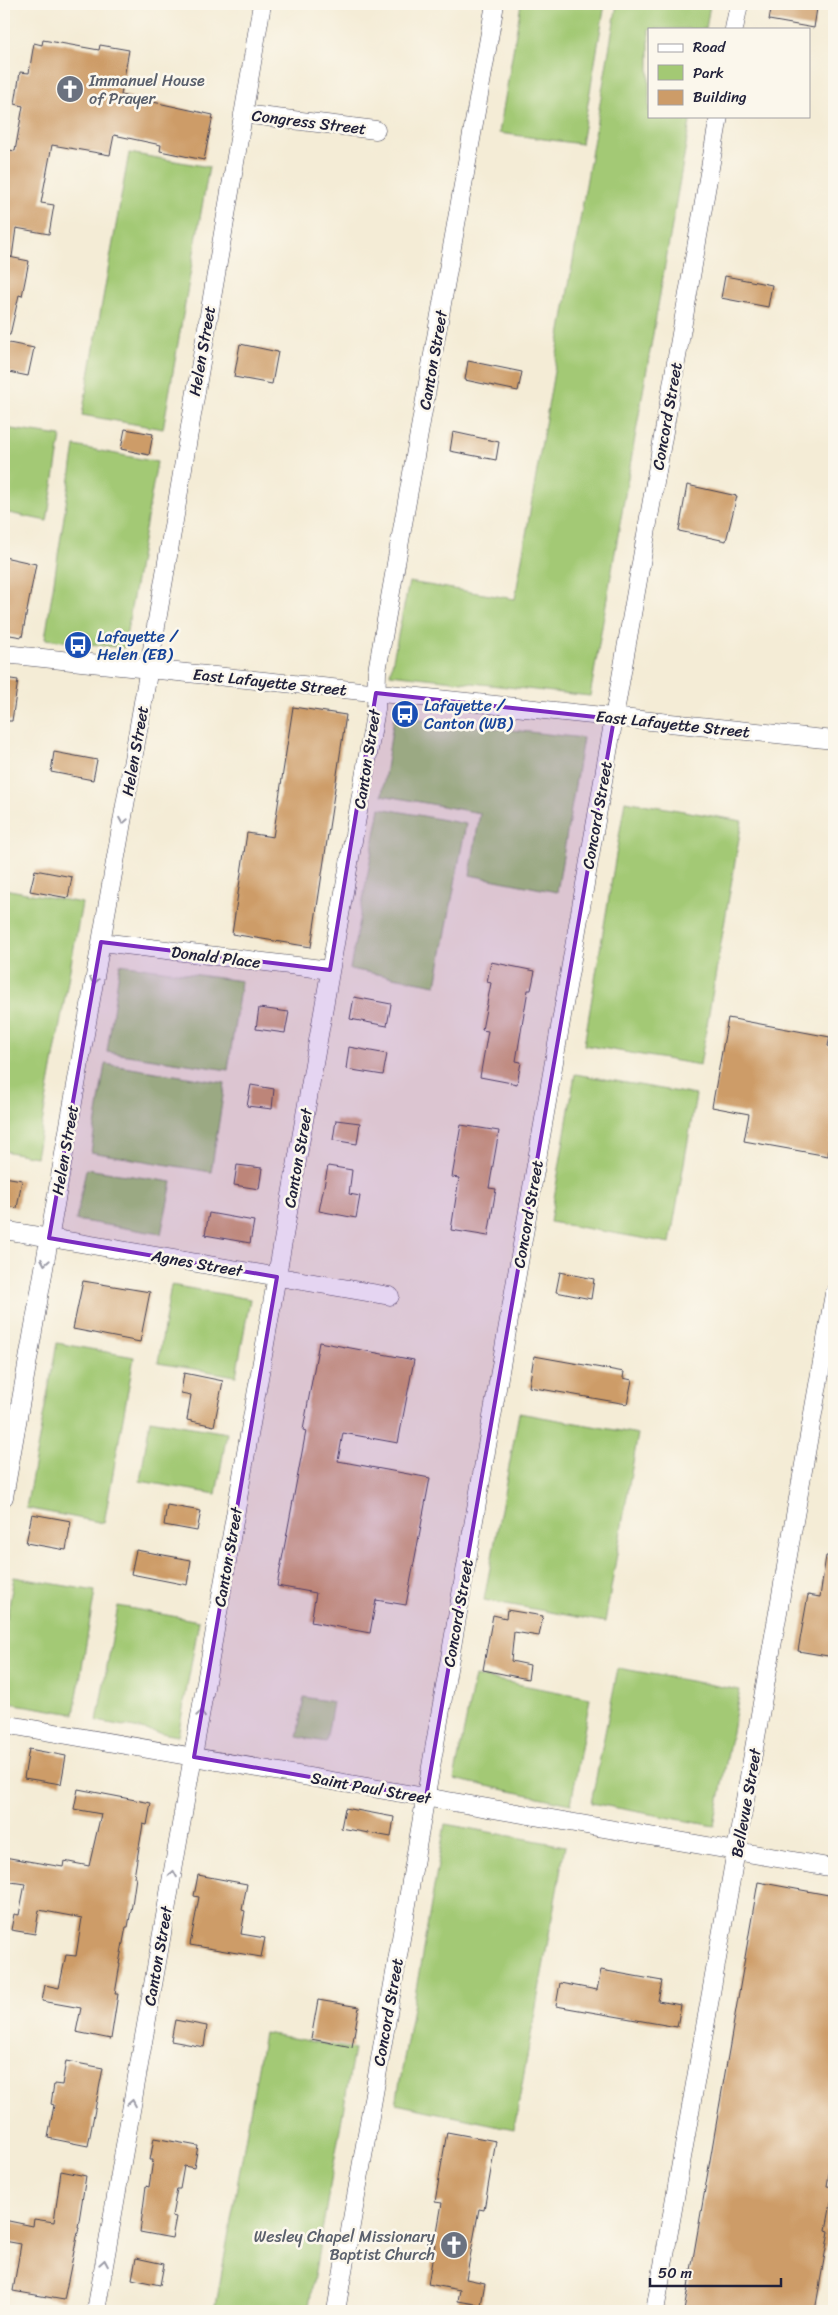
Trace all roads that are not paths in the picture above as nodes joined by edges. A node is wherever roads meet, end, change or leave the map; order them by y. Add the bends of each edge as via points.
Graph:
1 (262, 4) edge
2 (496, 4) edge
3 (739, 4) edge
4 (734, 28) edge
5 (243, 114) junction
6 (719, 118) edge
7 (376, 130) dead end
8 (4, 654) edge
9 (148, 669) junction
10 (376, 692) junction
11 (614, 719) junction
12 (834, 740) edge
13 (101, 942) junction
14 (330, 970) junction
15 (4, 1230) edge
16 (49, 1238) junction
17 (277, 1277) junction
18 (834, 1294) edge
19 (390, 1296) dead end
20 (4, 1497) edge
21 (4, 1724) edge
22 (194, 1757) junction
23 (426, 1797) junction
24 (737, 1852) junction
25 (834, 1868) edge
26 (96, 2311) edge
27 (336, 2311) edge
28 (655, 2311) edge

1 - 5 street, Helen Street
2 - 10 street, Canton Street via 377,671
3 - 4 street
5 - 7 street, Congress Street
5 - 9 street, Helen Street
6 - 11 street, Concord Street
8 - 9 street, East Lafayette Street
9 - 10 street, East Lafayette Street
9 -> 13 street, Helen Street
10 - 11 street, East Lafayette Street
10 - 14 street, Canton Street via 376,709
11 - 12 street, East Lafayette Street
11 - 23 street, Concord Street
13 - 14 street, Donald Place
13 -> 16 street, Helen Street
14 - 17 street, Canton Street
15 - 16 street, Agnes Street
16 - 17 street, Agnes Street
16 -> 20 street, Helen Street
17 - 19 street, Agnes Street
22 -> 17 street, Canton Street
18 - 24 street, Bellevue Street
21 - 22 street, Saint Paul Street
22 - 23 street, Saint Paul Street
26 -> 22 street, Canton Street
23 - 24 street, Saint Paul Street
23 - 27 street, Concord Street
24 - 25 street, Saint Paul Street
24 - 28 street, Bellevue Street

